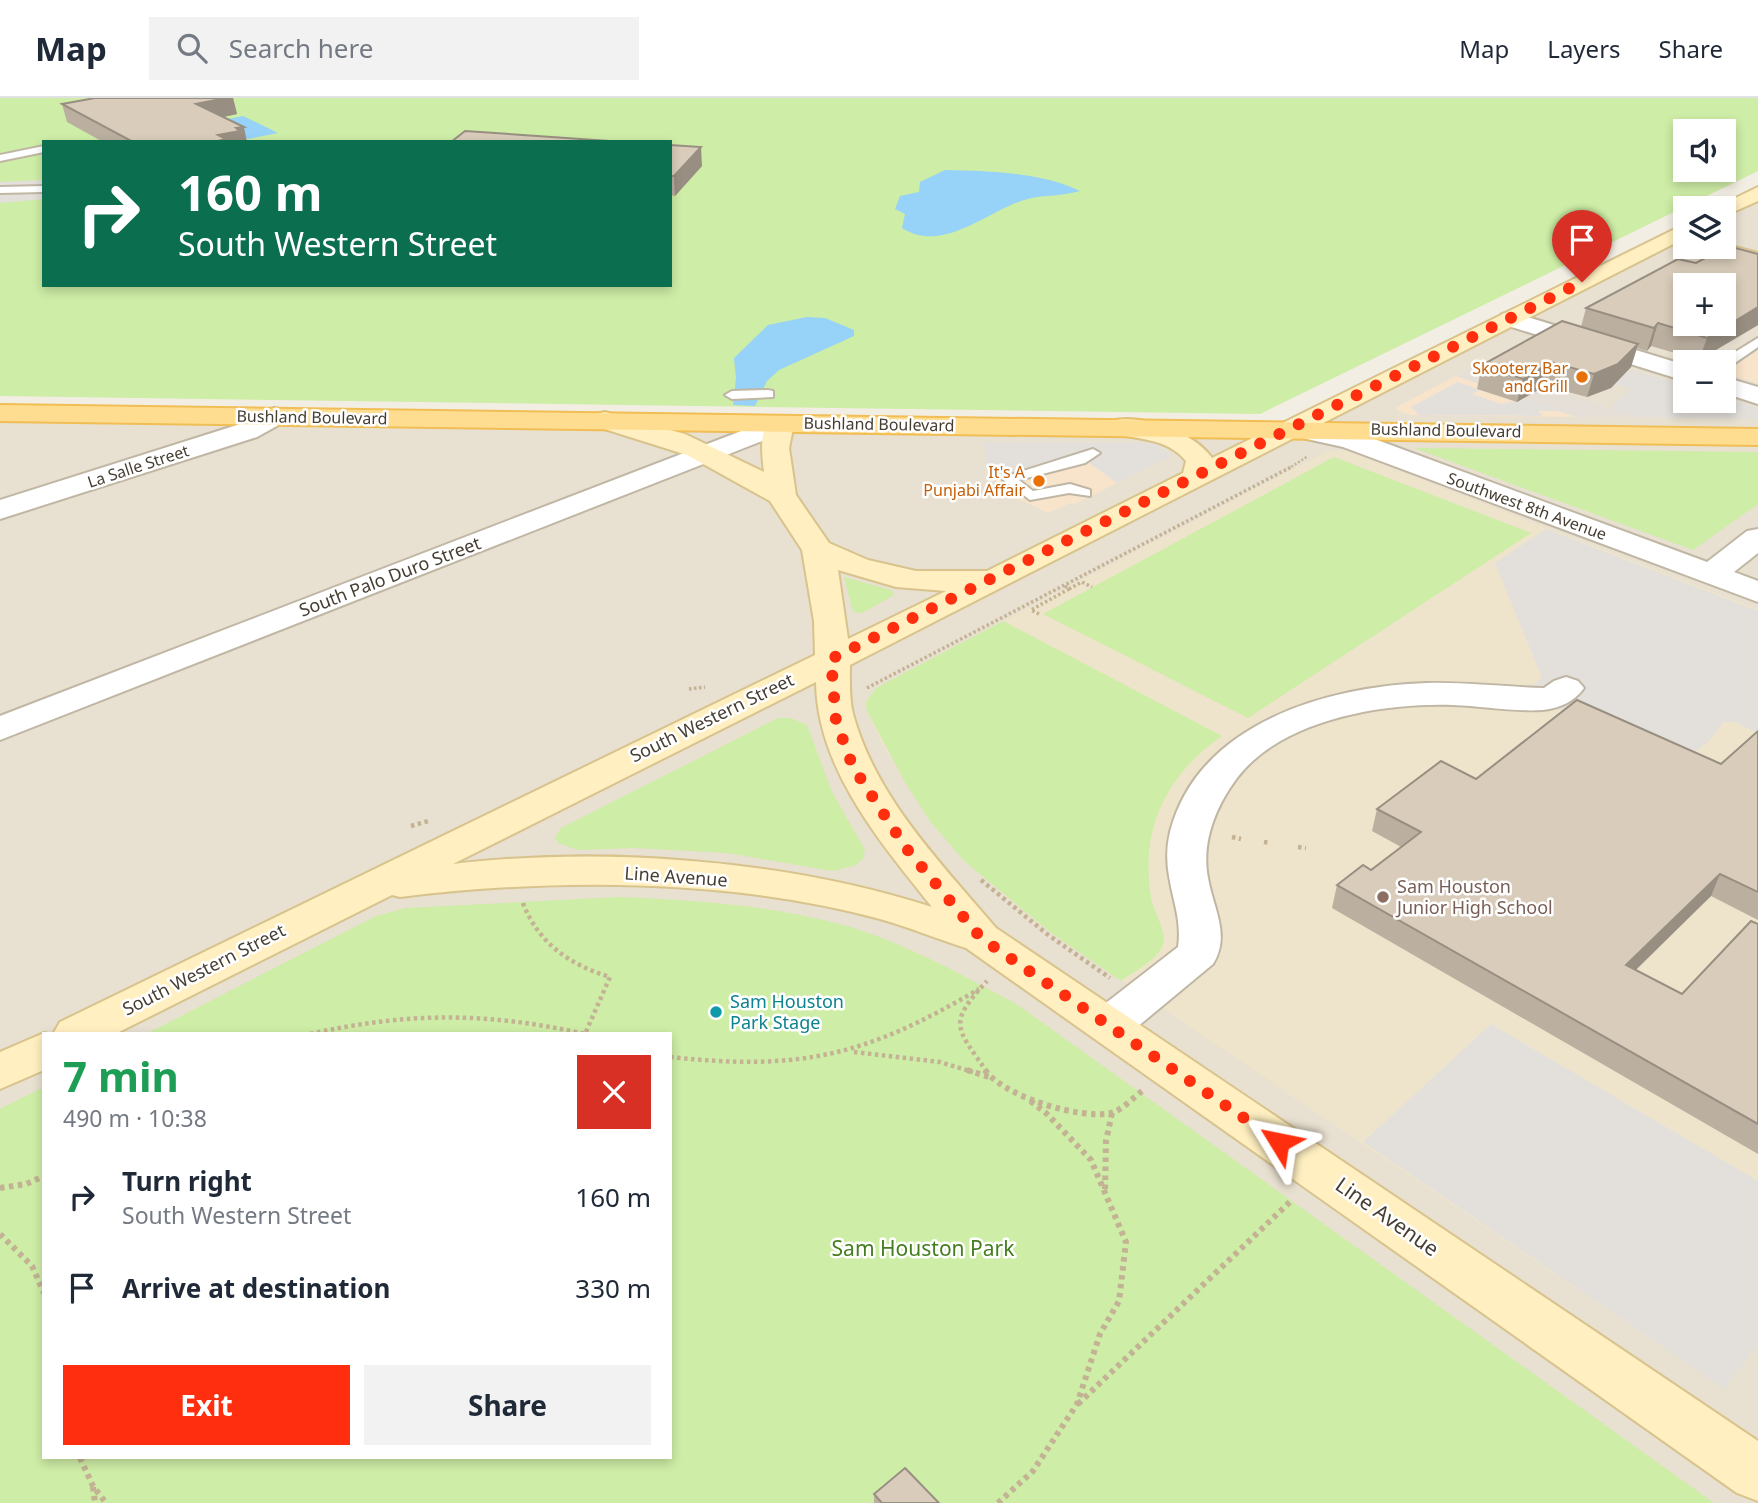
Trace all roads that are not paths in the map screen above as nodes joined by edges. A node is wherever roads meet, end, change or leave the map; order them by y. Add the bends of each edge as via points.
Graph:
1 (42, 149) edge
2 (0, 158) edge
3 (42, 188) edge
4 (0, 190) edge
5 (1758, 193) edge
6 (1736, 204) edge
7 (1673, 239) edge
8 (1736, 254) edge
9 (1758, 260) edge
10 (1511, 318) junction
11 (1758, 342) edge
12 (1736, 356) edge
13 (1673, 369) edge
14 (1736, 389) edge
15 (768, 394) dead end
16 (732, 395) dead end
17 (1758, 396) edge
18 (0, 413) edge
19 (274, 416) junction
20 (605, 420) junction
21 (780, 424) junction
22 (1120, 427) junction
23 (1294, 428) junction
24 (1758, 436) edge
25 (709, 452) junction
26 (1093, 453) dead end
27 (1196, 479) junction
28 (1086, 494) dead end
29 (782, 495) junction
30 (0, 510) edge
31 (1758, 538) edge
32 (818, 550) junction
33 (1712, 575) junction
34 (1002, 576) junction
35 (1758, 592) edge
36 (831, 659) junction
37 (1566, 688) dead end
38 (0, 729) edge
39 (366, 889) junction
40 (981, 938) junction
41 (1110, 1002) junction
42 (80, 1032) edge
43 (42, 1051) edge
44 (0, 1072) edge
45 (1756, 1469) edge

1 - 2 lane
3 - 4 lane
5 - 6 main road
7 - 10 main road, South Western Street
8 - 9 main road
10 - 13 street
10 - 23 main road, South Western Street
11 - 12 lane
14 - 17 street
15 - 16 lane
18 - 19 main road, Bushland Boulevard
19 - 20 main road, Bushland Boulevard
19 - 30 street, La Salle Street via 247,431
20 - 21 main road, Bushland Boulevard
20 - 25 main road
21 - 22 main road, Bushland Boulevard
21 - 25 street, South Palo Duro Street
21 - 29 main road via 775,448
22 - 23 main road, Bushland Boulevard
22 - 27 main road via 1188,446 1200,461
23 - 24 main road, Bushland Boulevard
23 - 27 main road, South Western Street
23 - 33 street, Southwest 8th Avenue via 1351,440
25 - 29 main road
25 - 38 street, South Palo Duro Street
26 - 28 lane via 1008,478 1030,496 1070,488
27 - 34 main road, South Western Street
29 - 32 main road
31 - 33 street
32 - 34 main road via 876,575 911,582
32 - 36 main road, Line Avenue via 829,606
33 - 35 street, Southwest 8th Avenue
34 - 36 main road, South Western Street
36 - 39 main road, South Western Street
36 - 40 main road, Line Avenue via 836,721 853,767 906,848
37 - 41 street via 1544,699 1423,694 1361,701 1304,718 1252,745 1208,789 1191,829 1187,873 1201,936 1198,954
39 - 40 main road, Line Avenue via 509,872 668,874 759,883 867,902
39 - 42 main road, South Western Street
40 - 41 main road, Line Avenue
41 - 45 main road, Line Avenue
43 - 44 main road

